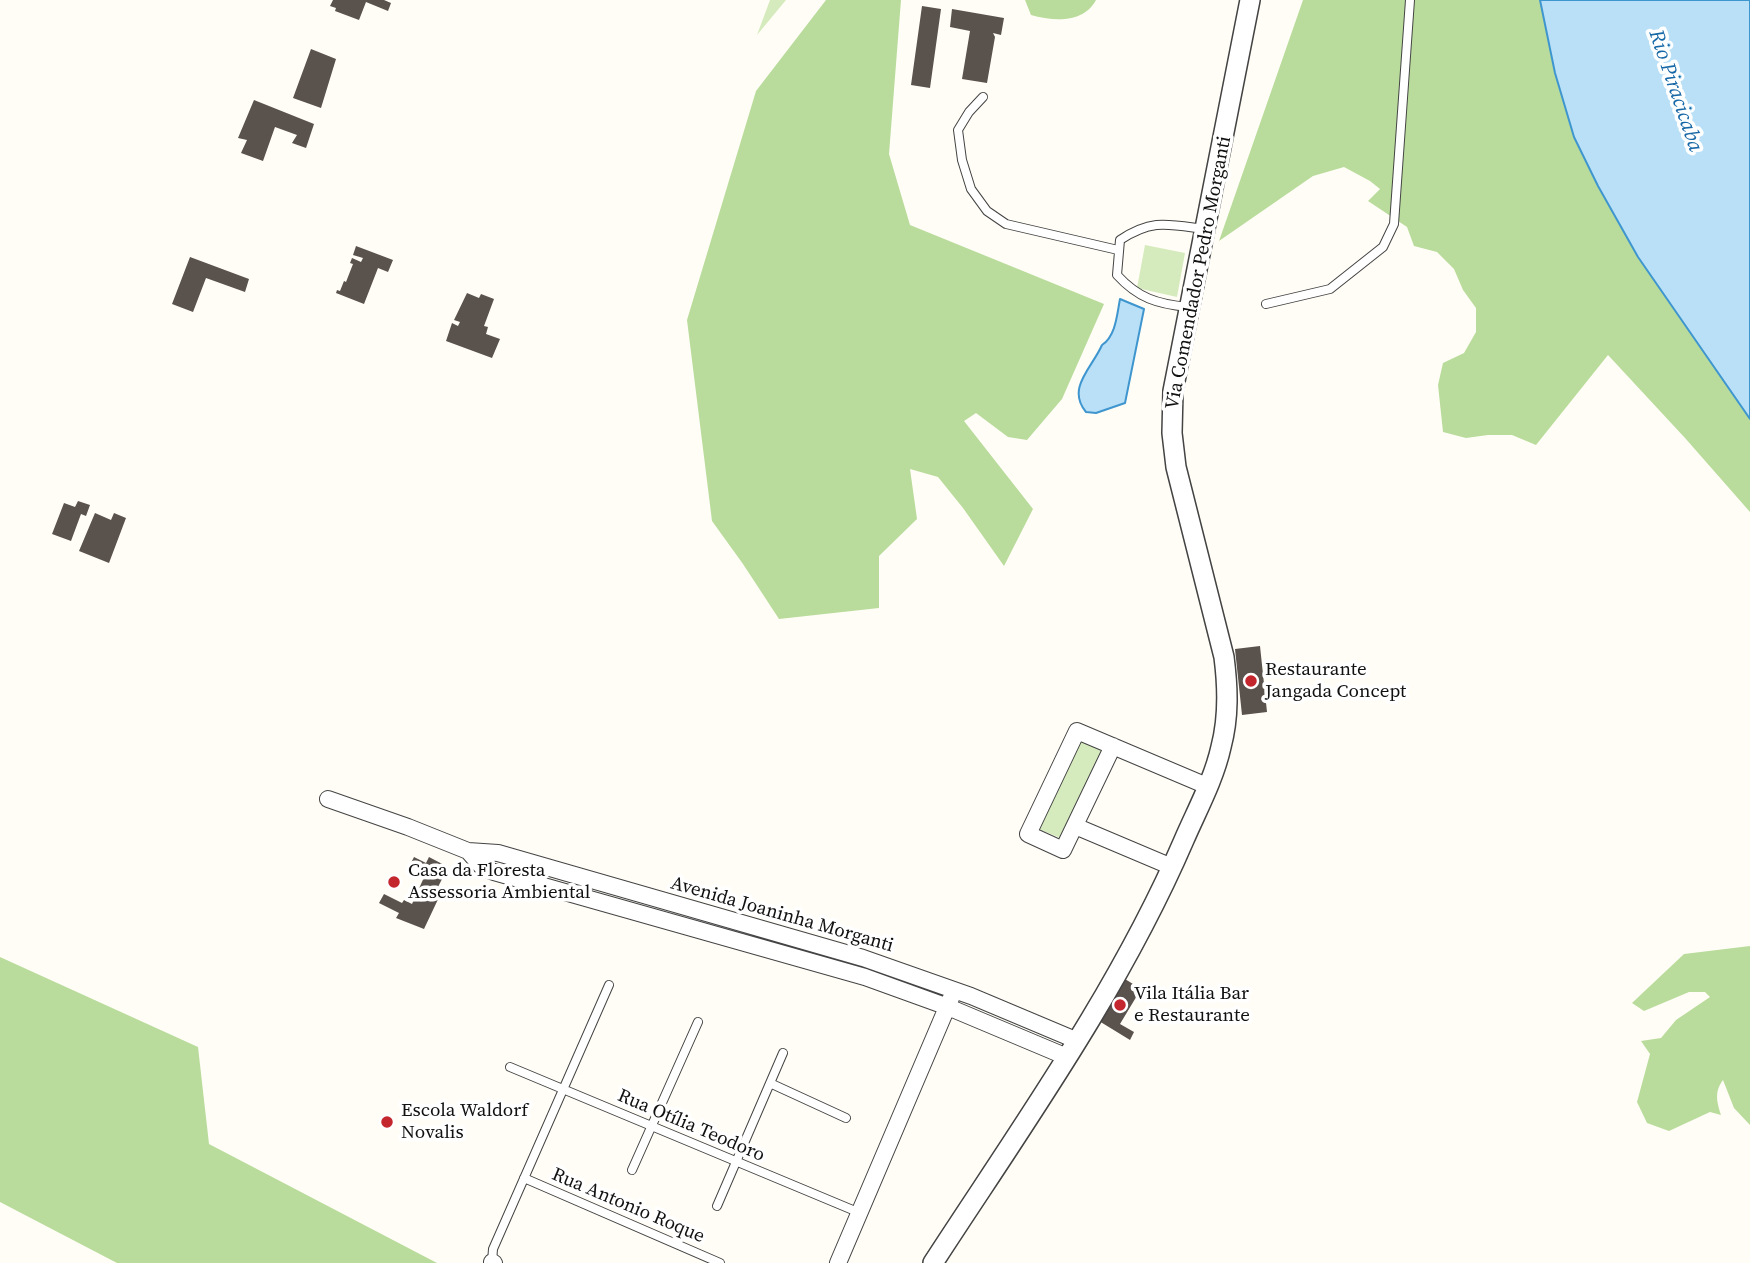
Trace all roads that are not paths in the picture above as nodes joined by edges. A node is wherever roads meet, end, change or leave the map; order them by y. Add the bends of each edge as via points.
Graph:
1 (1250, 0) edge
2 (1410, 0) edge
3 (983, 97) dead end
4 (1206, 229) junction
5 (1118, 250) junction
6 (1266, 304) dead end
7 (1190, 307) junction
8 (1113, 746) junction
9 (1207, 786) junction
10 (327, 799) dead end
11 (1074, 826) junction
12 (1172, 867) junction
13 (599, 892) junction
14 (609, 985) dead end
15 (954, 990) junction
16 (948, 1007) junction
17 (698, 1022) dead end
18 (1072, 1049) junction
19 (783, 1053) dead end
20 (510, 1067) dead end
21 (772, 1084) junction
22 (562, 1089) junction
23 (846, 1118) dead end
24 (652, 1126) junction
25 (737, 1162) junction
26 (632, 1170) dead end
27 (524, 1178) junction
28 (718, 1206) dead end
29 (860, 1213) junction
30 (493, 1262) edge
31 (720, 1263) edge
32 (838, 1263) edge
33 (933, 1263) edge

1 - 4 street, Via Comendador Pedro Morganti
2 - 6 lane via 1394,224 1389,236 1383,247 1330,289
3 - 5 lane via 958,130 971,189 987,211 1006,224
4 - 5 lane via 1160,223 1138,228 1120,240
4 - 7 street, Via Comendador Pedro Morganti
5 - 7 lane via 1117,275 1130,289 1162,304
7 - 9 street, Via Comendador Pedro Morganti via 1173,391 1173,450 1228,688 1221,748
8 - 9 street
8 - 11 street
8 - 11 street via 1077,731 1028,834 1063,850
9 - 12 street, Via Comendador Pedro Morganti
10 - 13 street, Avenida Joaninha Morganti via 467,852 498,853
11 - 12 street
12 - 18 street, Via Comendador Pedro Morganti via 1124,962
13 - 15 street, Avenida Joaninha Morganti via 863,958
13 - 16 street, Avenida Joaninha Morganti
14 - 22 lane
15 - 16 street
15 - 18 street, Avenida Joaninha Morganti
16 - 18 street, Avenida Joaninha Morganti
16 - 29 street
17 - 24 lane
18 - 33 street, Via Comendador Pedro Morganti
19 - 21 lane
20 - 22 lane, Rua Otília Teodoro
21 - 23 lane
21 - 25 lane
22 - 24 lane, Rua Otília Teodoro
22 - 27 lane
24 - 25 lane, Rua Otília Teodoro
24 - 26 lane
25 - 28 lane
25 - 29 lane, Rua Otília Teodoro
27 - 30 lane via 493,1249
27 - 31 lane, Rua Antonio Roque
29 - 32 street

